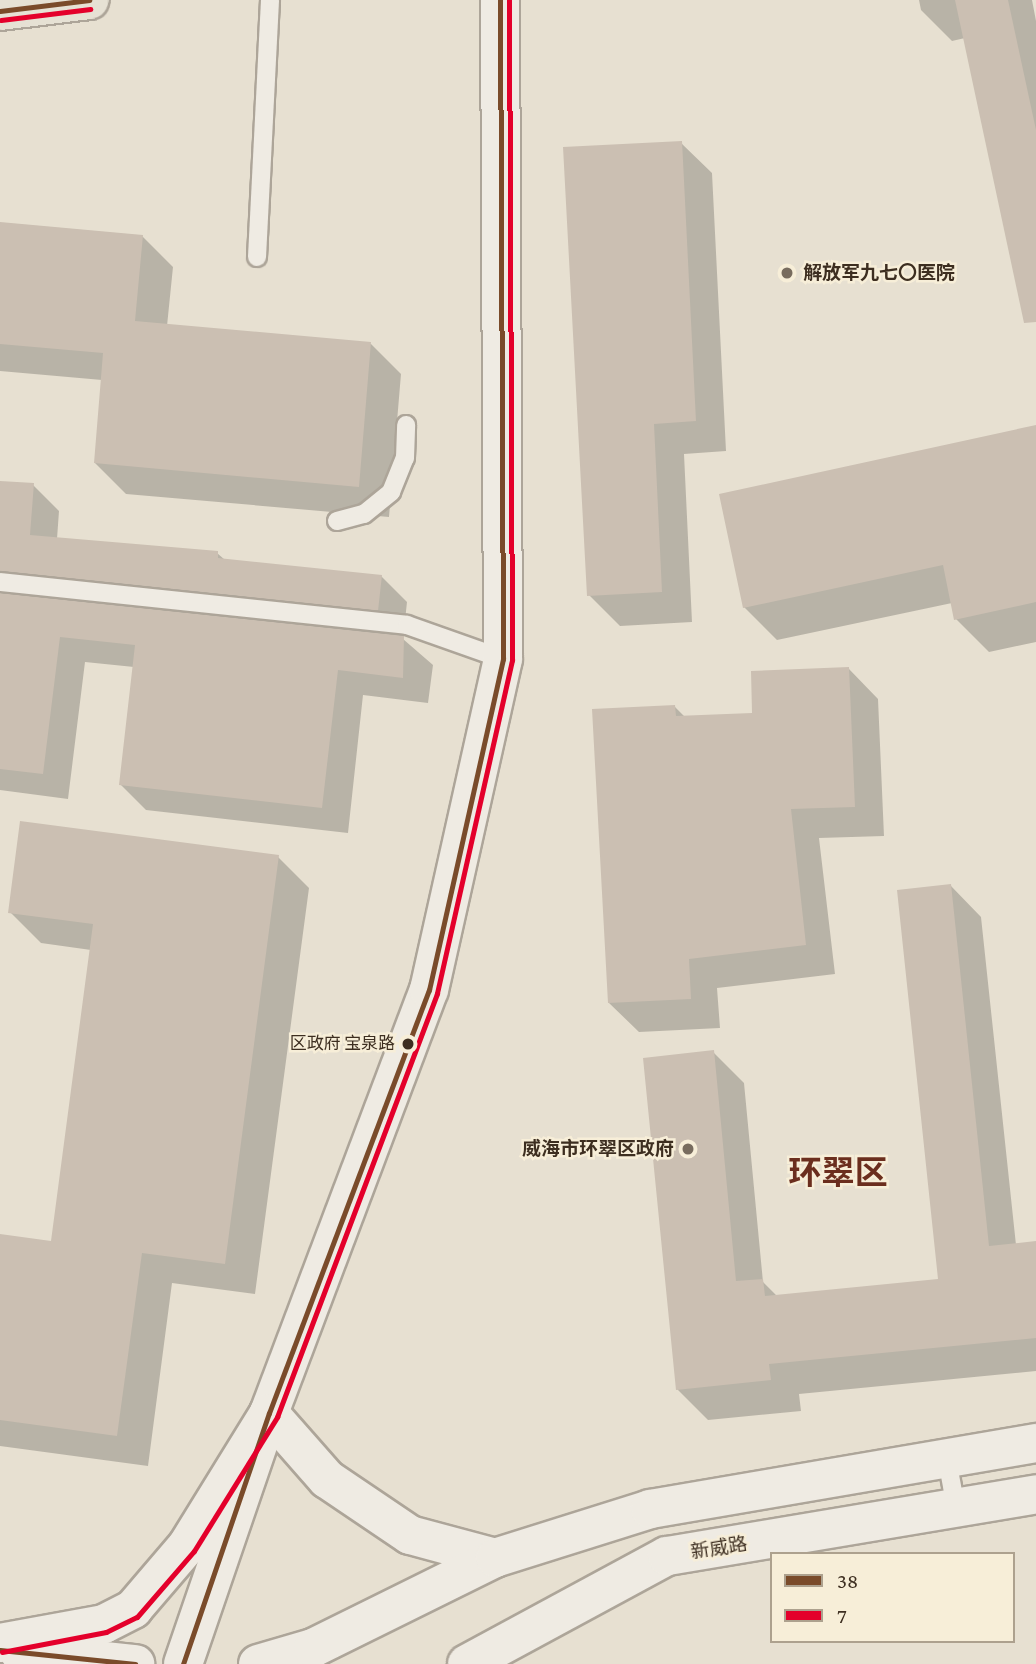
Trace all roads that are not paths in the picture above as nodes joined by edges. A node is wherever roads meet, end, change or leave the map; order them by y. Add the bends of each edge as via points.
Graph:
1 (89, 0) edge
2 (270, 0) edge
3 (499, 0) edge
4 (0, 11) edge
5 (257, 257) dead end
6 (406, 425) dead end
7 (337, 522) dead end
8 (0, 582) edge
9 (503, 659) junction
10 (269, 1413) junction
11 (1036, 1443) edge
12 (947, 1459) junction
13 (1036, 1494) edge
14 (956, 1508) junction
15 (495, 1558) junction
16 (0, 1643) edge
17 (0, 1650) edge
18 (135, 1664) edge
19 (183, 1664) edge
20 (257, 1664) edge
21 (467, 1664) edge

1 - 4 main road
2 - 5 lane
3 - 9 main road
6 - 7 lane via 405,458 391,492 363,514
8 - 9 lane via 407,625
9 - 10 main road via 429,990
10 - 15 main road via 327,1479 410,1535
10 - 16 main road via 187,1546 133,1609 104,1624
10 - 19 main road
11 - 12 main road
12 - 14 lane
12 - 15 main road via 650,1509
13 - 14 main road, 新威路
14 - 21 main road, 新威路 via 667,1556
15 - 20 main road via 313,1648
17 - 18 main road

